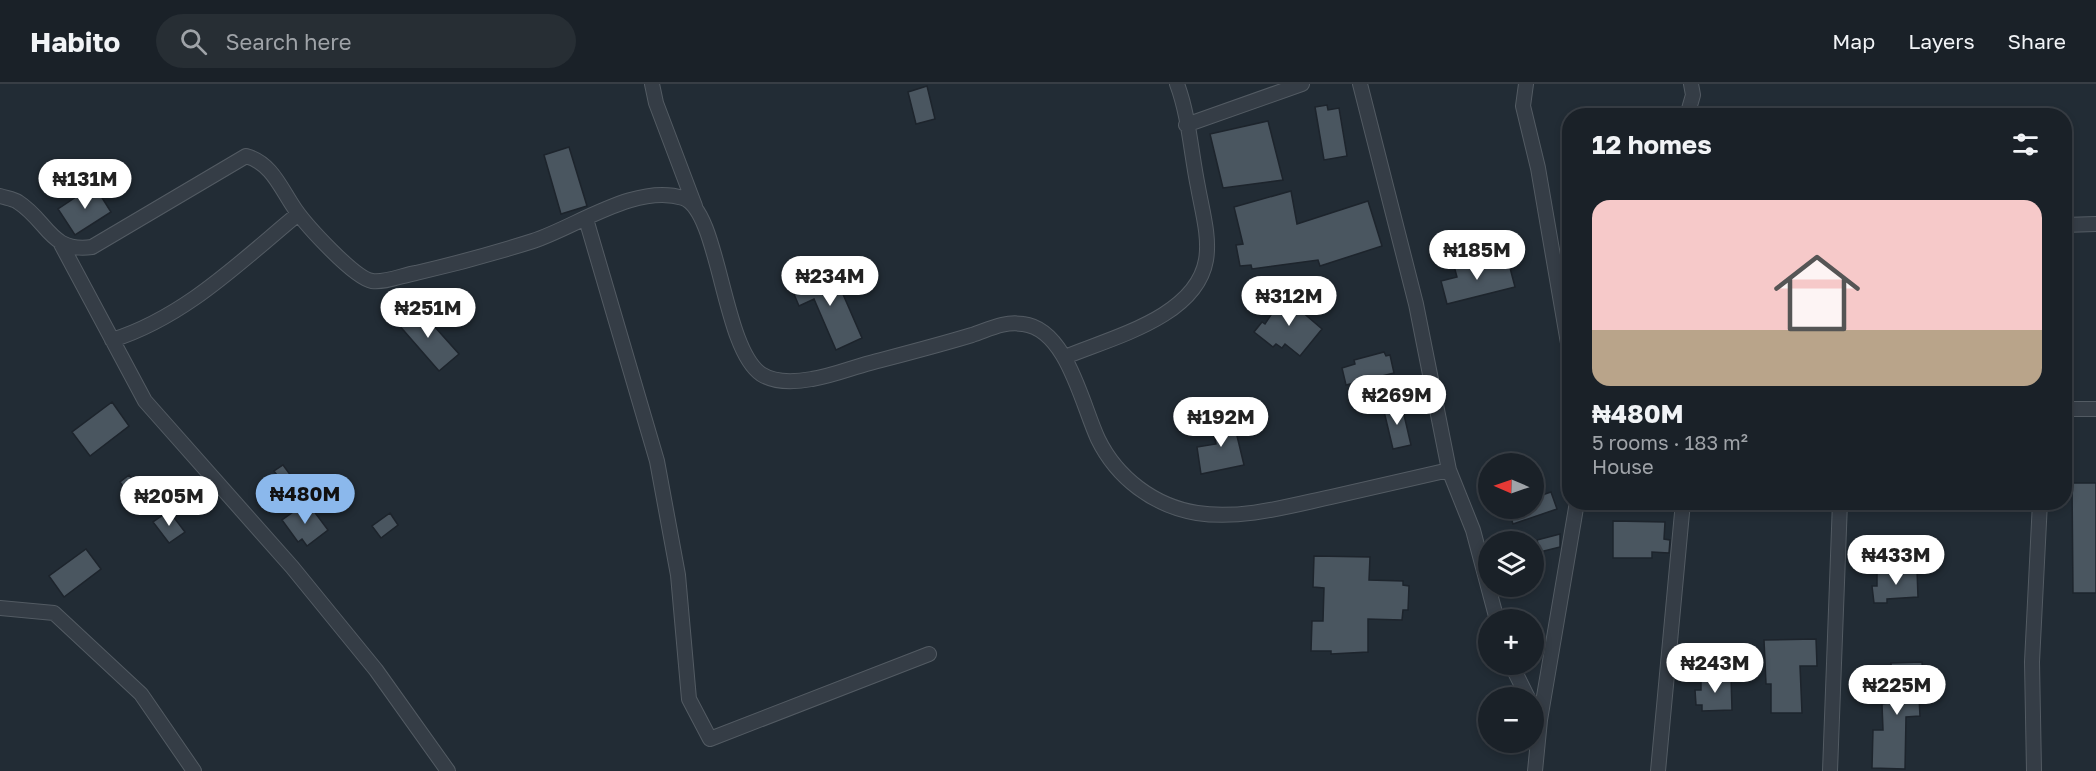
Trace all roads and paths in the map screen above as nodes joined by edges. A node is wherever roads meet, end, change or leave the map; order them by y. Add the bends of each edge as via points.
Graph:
1 (652, 84) edge
2 (1177, 84) edge
3 (1302, 84) edge
4 (1360, 84) edge
5 (1526, 84) edge
6 (1691, 84) edge
7 (1689, 108) edge
8 (1186, 125) junction
9 (0, 196) edge
10 (695, 206) junction
11 (298, 214) junction
12 (586, 219) junction
13 (2096, 224) edge
14 (2072, 225) edge
15 (61, 244) junction
16 (1562, 308) edge
17 (111, 340) junction
18 (1065, 357) junction
19 (2072, 409) edge
20 (2096, 409) edge
21 (1449, 470) junction
22 (1576, 510) edge
23 (1682, 510) edge
24 (1840, 510) edge
25 (2040, 510) edge
26 (0, 608) edge
27 (1494, 609) edge
28 (929, 654) dead end
29 (1544, 696) edge
30 (1537, 753) edge
31 (194, 771) edge
32 (448, 771) edge
33 (1535, 771) edge
34 (1658, 771) edge
35 (1830, 771) edge
36 (2034, 771) edge

1 - 10 street
2 - 8 street via 1185,105
3 - 8 street
4 - 21 street via 1416,304
5 - 16 street via 1523,106
6 - 7 street
8 - 18 street via 1206,235 1207,259 1200,281 1188,298 1170,312
9 - 15 street via 18,202
10 - 12 street via 685,199 662,196 615,203
10 - 18 street via 744,355 763,376 781,381 812,379 1004,323 1028,324 1048,335
11 - 12 street via 356,273 375,282 531,242
11 - 15 street via 268,166 246,156 92,247 75,250
11 - 17 street via 220,281 144,330
12 - 28 street via 657,461 678,575 689,699 710,739
13 - 14 street
15 - 17 street
17 - 32 street via 145,401 299,575 376,670
18 - 21 street via 1099,441 1132,483 1162,504 1198,513 1238,515
19 - 20 street
21 - 27 street via 1473,530
22 - 29 street
23 - 34 street
24 - 35 street
25 - 36 street via 2032,662
26 - 31 street via 54,613 141,694
30 - 33 street

